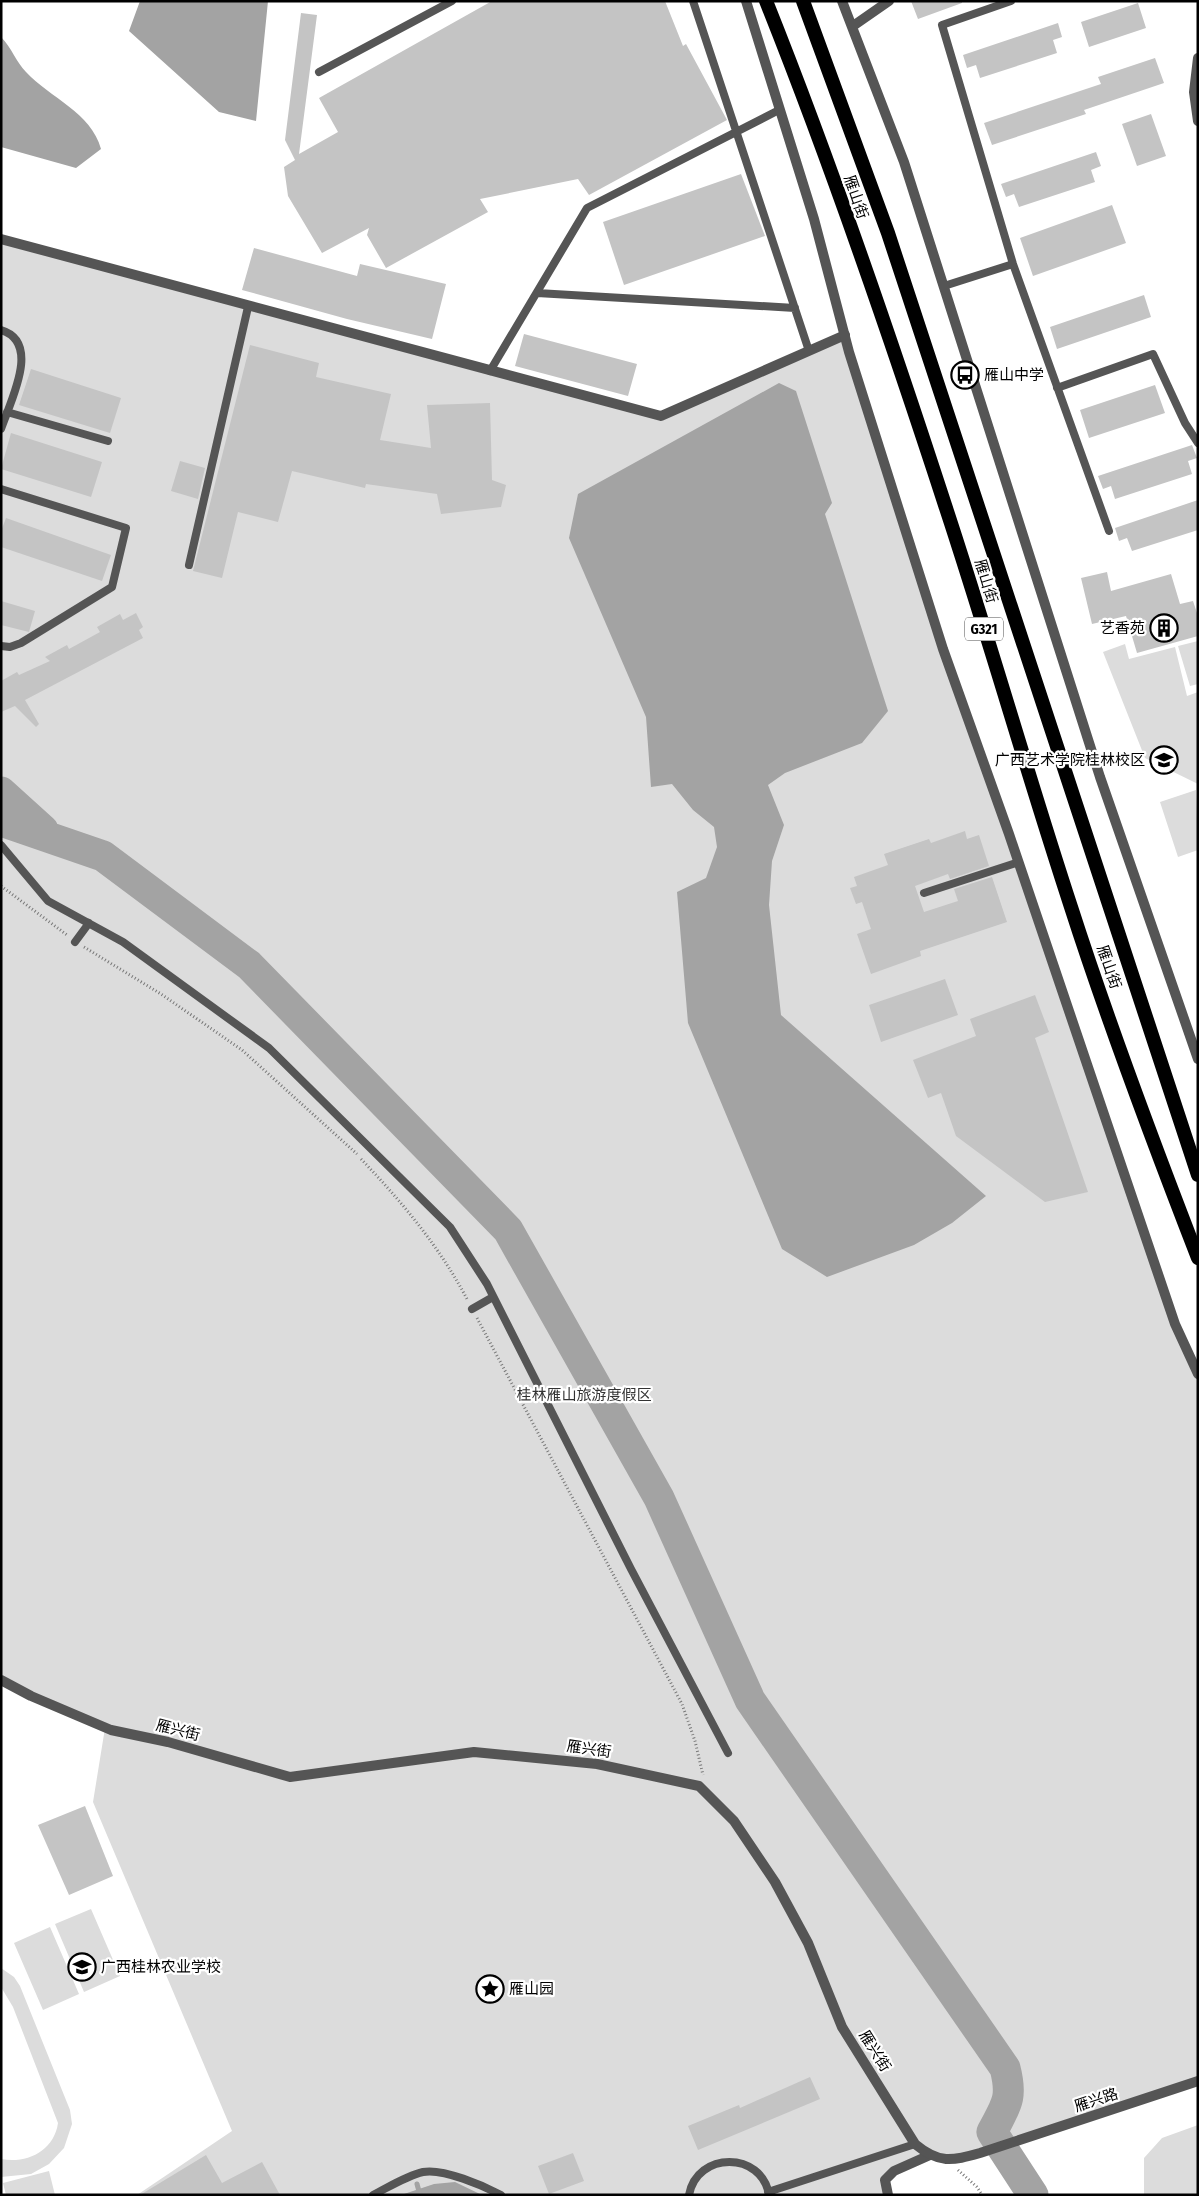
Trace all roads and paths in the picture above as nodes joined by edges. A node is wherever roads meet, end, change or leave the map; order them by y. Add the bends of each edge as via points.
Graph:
1 (452, 1) edge
2 (693, 1) edge
3 (746, 1) edge
4 (766, 1) edge
5 (803, 1) edge
6 (842, 1) edge
7 (889, 1) edge
8 (1011, 1) edge
9 (853, 26) junction
10 (1198, 58) edge
11 (319, 72) dead end
12 (1196, 91) edge
13 (779, 110) junction
14 (1198, 122) edge
15 (737, 132) junction
16 (1, 239) edge
17 (1013, 264) junction
18 (944, 286) junction
19 (536, 293) junction
20 (248, 307) junction
21 (795, 308) junction
22 (1, 330) edge
23 (845, 335) junction
24 (809, 351) junction
25 (490, 371) junction
26 (1057, 388) junction
27 (7, 412) junction
28 (1, 429) edge
29 (108, 441) dead end
30 (1198, 443) edge
31 (1, 489) edge
32 (1109, 531) dead end
33 (188, 565) dead end
34 (1, 646) edge
35 (1, 845) edge
36 (1019, 862) junction
37 (1, 886) edge
38 (924, 893) dead end
39 (89, 923) junction
40 (75, 942) junction
41 (1198, 1059) edge
42 (1198, 1175) edge
43 (1198, 1258) edge
44 (493, 1297) junction
45 (472, 1309) junction
46 (1198, 1374) edge
47 (1, 1680) edge
48 (728, 1753) dead end
49 (704, 1779) dead end
50 (1198, 2080) edge
51 (915, 2144) junction
52 (980, 2153) joint
53 (930, 2155) junction
54 (947, 2160) junction
55 (769, 2193) edge
56 (373, 2195) edge
57 (501, 2195) edge
58 (689, 2195) edge
59 (888, 2195) edge
60 (982, 2195) edge

1 - 11 lane
2 - 15 lane
3 - 13 street
4 - 43 highway, 雁山街 / G321 via 798,81 948,515 1071,908 1152,1139
5 - 42 highway, 雁山街 / G321 via 888,234
6 - 9 street
7 - 9 street
8 - 17 lane via 942,25
9 - 18 street via 904,162
10 - 12 street
12 - 14 street
13 - 15 lane
13 - 23 street via 814,219
15 - 19 lane via 587,208
15 - 21 lane
16 - 20 street
17 - 18 lane
17 - 26 lane
18 - 41 street via 1100,776
19 - 21 lane
19 - 25 lane
20 - 25 street
20 - 33 lane
21 - 24 lane
22 - 27 lane via 20,343 23,361
23 - 24 street
23 - 36 street via 943,649
24 - 25 street via 661,416
26 - 30 lane via 1153,354
26 - 32 lane
27 - 28 lane
27 - 29 lane
31 - 34 lane via 126,528 112,586 21,643
35 - 39 lane via 48,901
36 - 38 lane
36 - 46 street via 1172,1315
37 - 40 path
39 - 40 lane
39 - 44 lane via 123,942 269,1048 450,1227
40 - 45 path via 161,994 242,1050 358,1156 406,1206 451,1269
44 - 45 lane
44 - 48 lane
45 - 49 path via 682,1704 696,1741
47 - 51 street, 雁兴街 via 111,1730 168,1742 290,1777 474,1752 597,1764 700,1786 734,1821 775,1882 808,1942 842,2027
50 - 52 street, 雁兴路
51 - 53 street, 雁兴街
51 - 55 lane
52 - 54 street, 雁兴街
53 - 54 street, 雁兴街
53 - 59 street via 890,2173 885,2180
54 - 60 path
55 - 58 lane via 755,2170 731,2160 706,2168 696,2177
56 - 57 lane via 428,2172 455,2176

